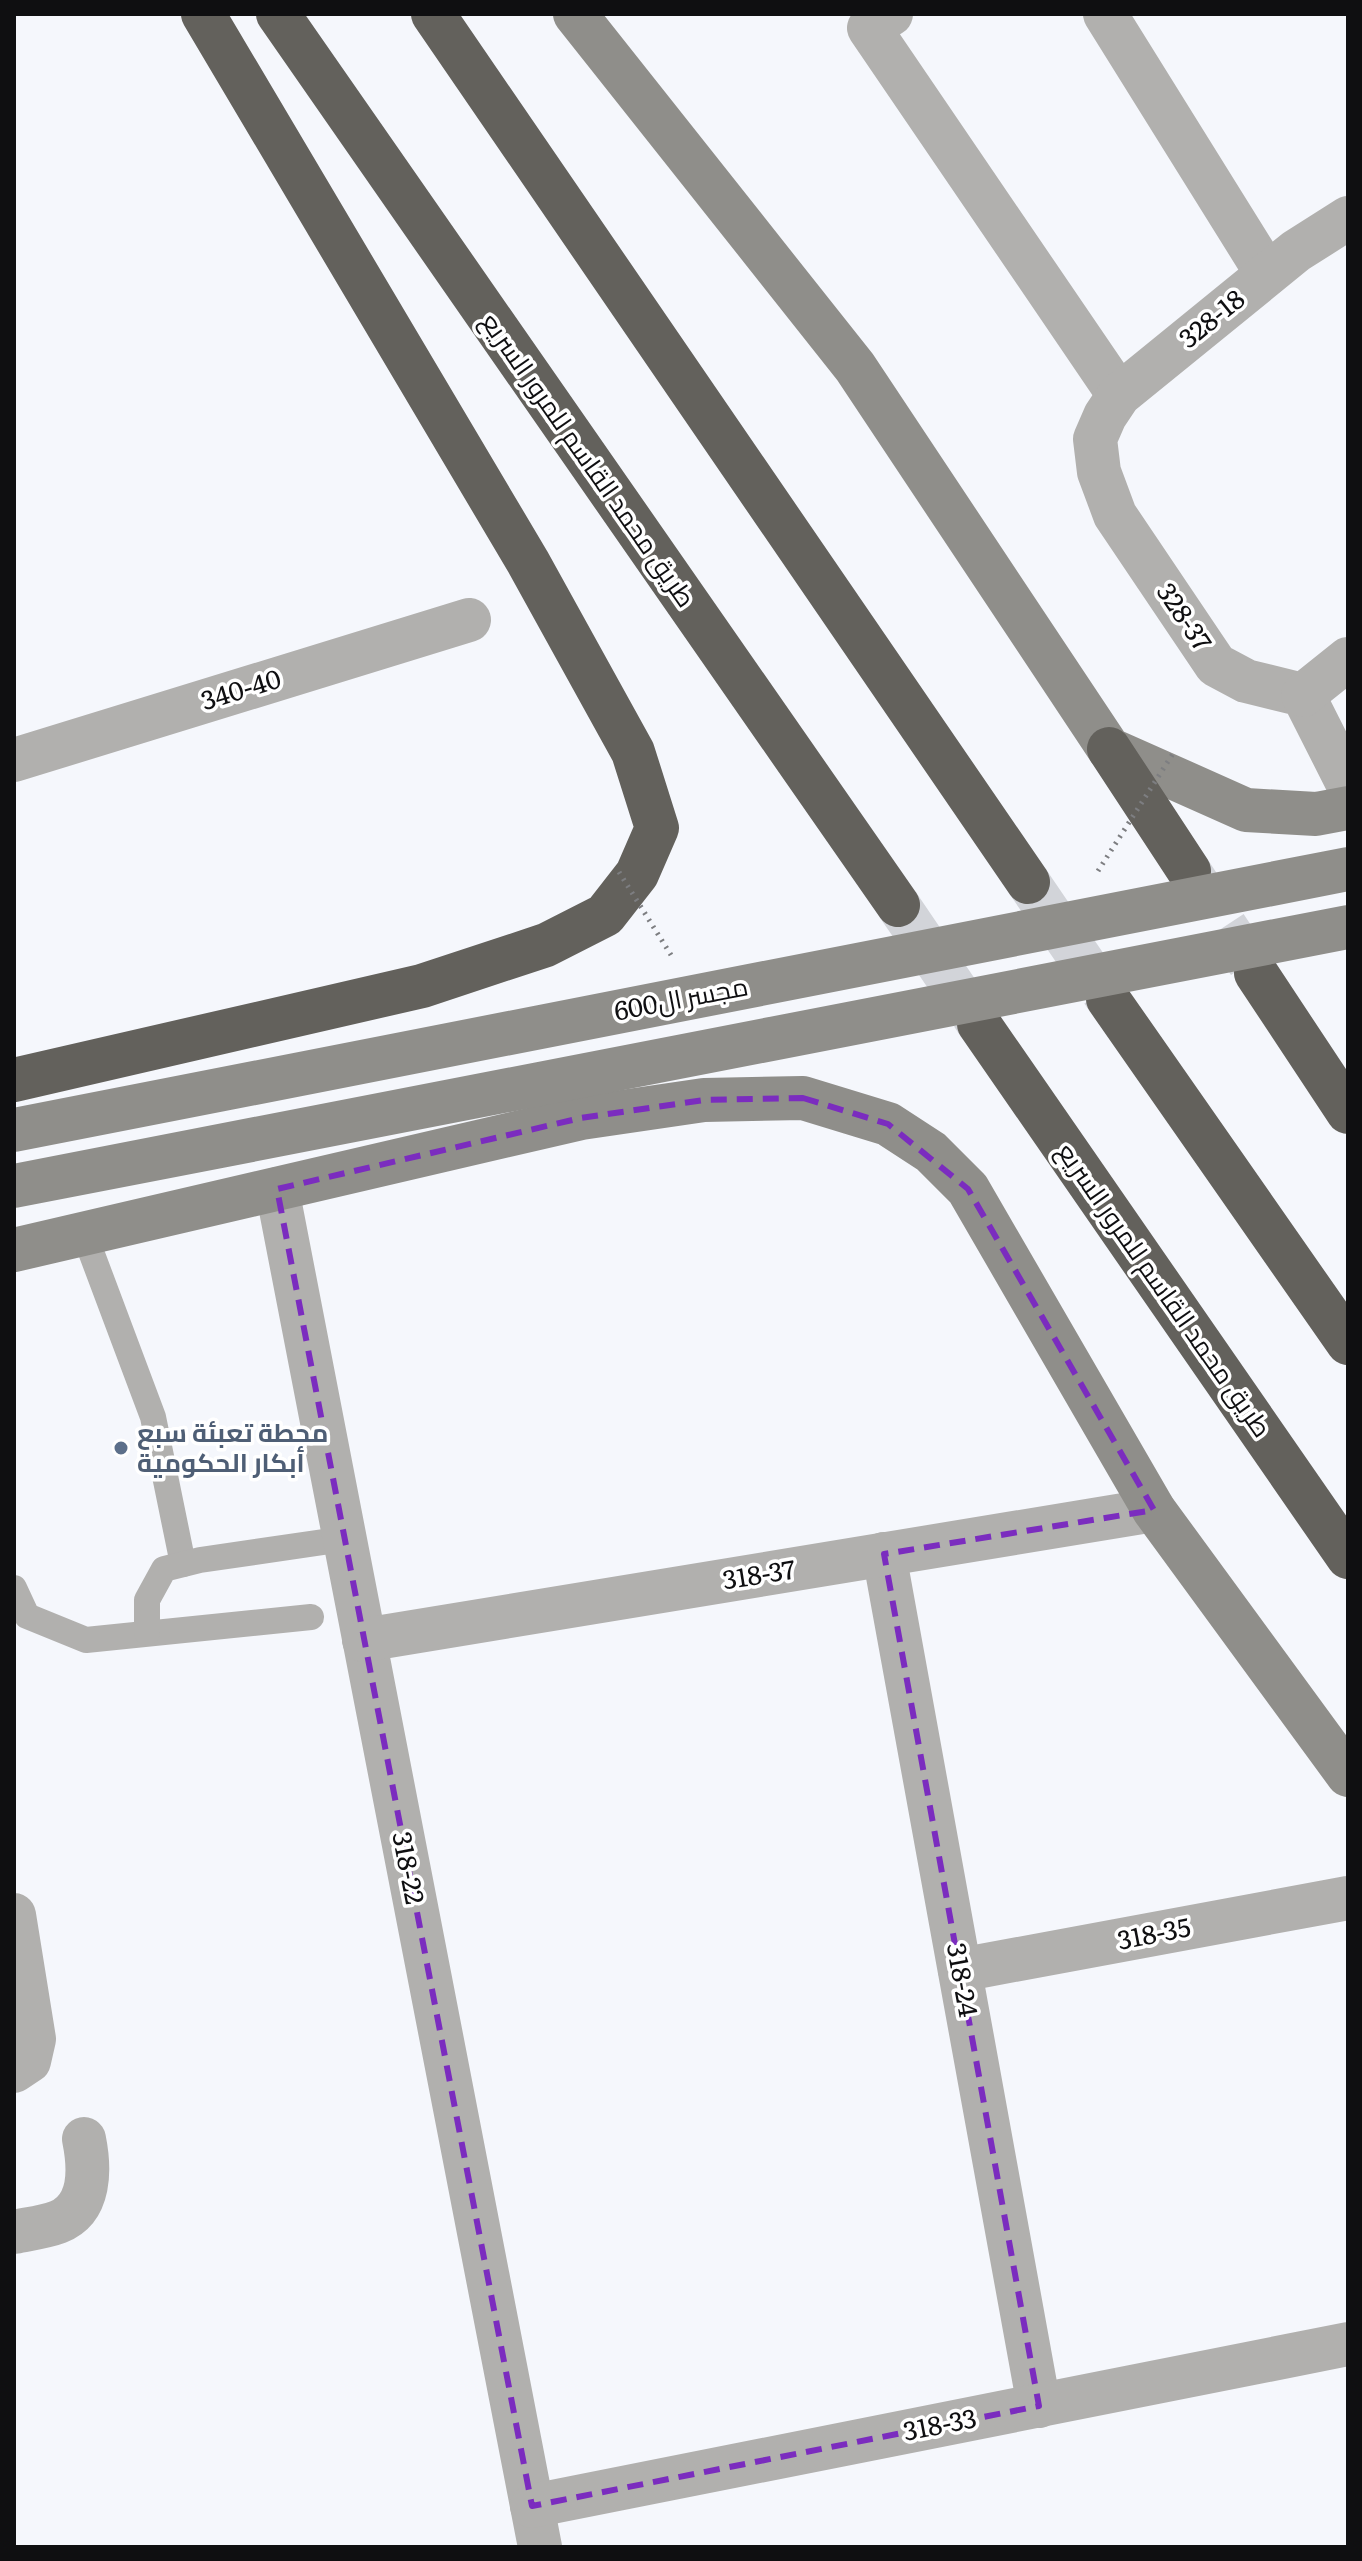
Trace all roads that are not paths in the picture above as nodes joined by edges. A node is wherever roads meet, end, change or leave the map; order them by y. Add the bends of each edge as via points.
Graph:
1 (203, 14) edge
2 (278, 14) edge
3 (433, 14) edge
4 (575, 14) edge
5 (1105, 14) edge
6 (873, 19) edge
7 (1348, 218) edge
8 (1267, 274) junction
9 (1119, 395) junction
10 (1095, 439) joint
11 (469, 620) dead end
12 (1348, 659) edge
13 (1303, 695) junction
14 (1109, 749) junction
15 (14, 760) edge
16 (1348, 784) edge
17 (1348, 808) edge
18 (1348, 869) edge
19 (1189, 871) tunnel mouth
20 (1028, 882) tunnel mouth
21 (898, 905) tunnel mouth
22 (1348, 927) edge
23 (1256, 973) tunnel mouth
24 (1108, 999) tunnel mouth
25 (979, 1024) tunnel mouth
26 (14, 1080) edge
27 (1348, 1112) edge
28 (14, 1130) edge
29 (14, 1186) edge
30 (277, 1189) junction
31 (84, 1233) junction
32 (14, 1250) edge
33 (1348, 1343) edge
34 (1154, 1510) junction
35 (344, 1539) junction
36 (884, 1554) junction
37 (1348, 1557) edge
38 (183, 1564) junction
39 (14, 1588) edge
40 (311, 1617) dead end
41 (147, 1632) junction
42 (364, 1640) junction
43 (1348, 1775) edge
44 (1348, 1898) edge
45 (14, 1915) edge
46 (960, 1970) junction
47 (14, 2071) edge
48 (84, 2139) dead end
49 (14, 2232) edge
50 (1348, 2344) edge
51 (1039, 2406) junction
52 (536, 2527) edge

1 - 26 highway via 528,562 633,752 657,828 637,874 605,915 546,945 422,986
2 - 21 highway, طريق محمد القاسم للمرور السريع
3 - 20 highway
4 - 14 street via 855,367
5 - 8 street
6 - 9 street
7 - 8 street, 328-18
8 - 9 street, 328-18
9 - 10 street, 328-18
10 - 13 street, 328-37 via 1099,472 1115,515 1216,665 1246,681
11 - 15 street, 340-40
12 - 13 street
13 - 16 street
14 - 17 street via 1246,810 1316,814
14 - 19 highway
18 - 28 street, مجسر ال600, bridge
22 - 29 street, bridge
23 - 27 highway
24 - 33 highway
25 - 37 highway, طريق محمد القاسم للمرور السريع
30 - 31 street
30 - 34 street via 581,1118 704,1100 803,1098 888,1124 931,1152 968,1189
30 - 35 street, 318-22
31 - 32 street
31 - 38 lane via 153,1417
34 - 36 street, 318-37
34 - 43 street
35 - 38 lane
35 - 42 street, 318-22
36 - 42 street, 318-37
36 - 46 street, 318-24
38 - 41 lane via 164,1569 147,1600
39 - 41 lane via 27,1616 86,1640
40 - 41 lane
42 - 52 street, 318-22
44 - 46 street, 318-35
45 - 47 street via 34,2039 29,2061
46 - 51 street, 318-24
48 - 49 street via 89,2166 81,2203 60,2222
50 - 51 street, 318-33
51 - 52 street, 318-33

